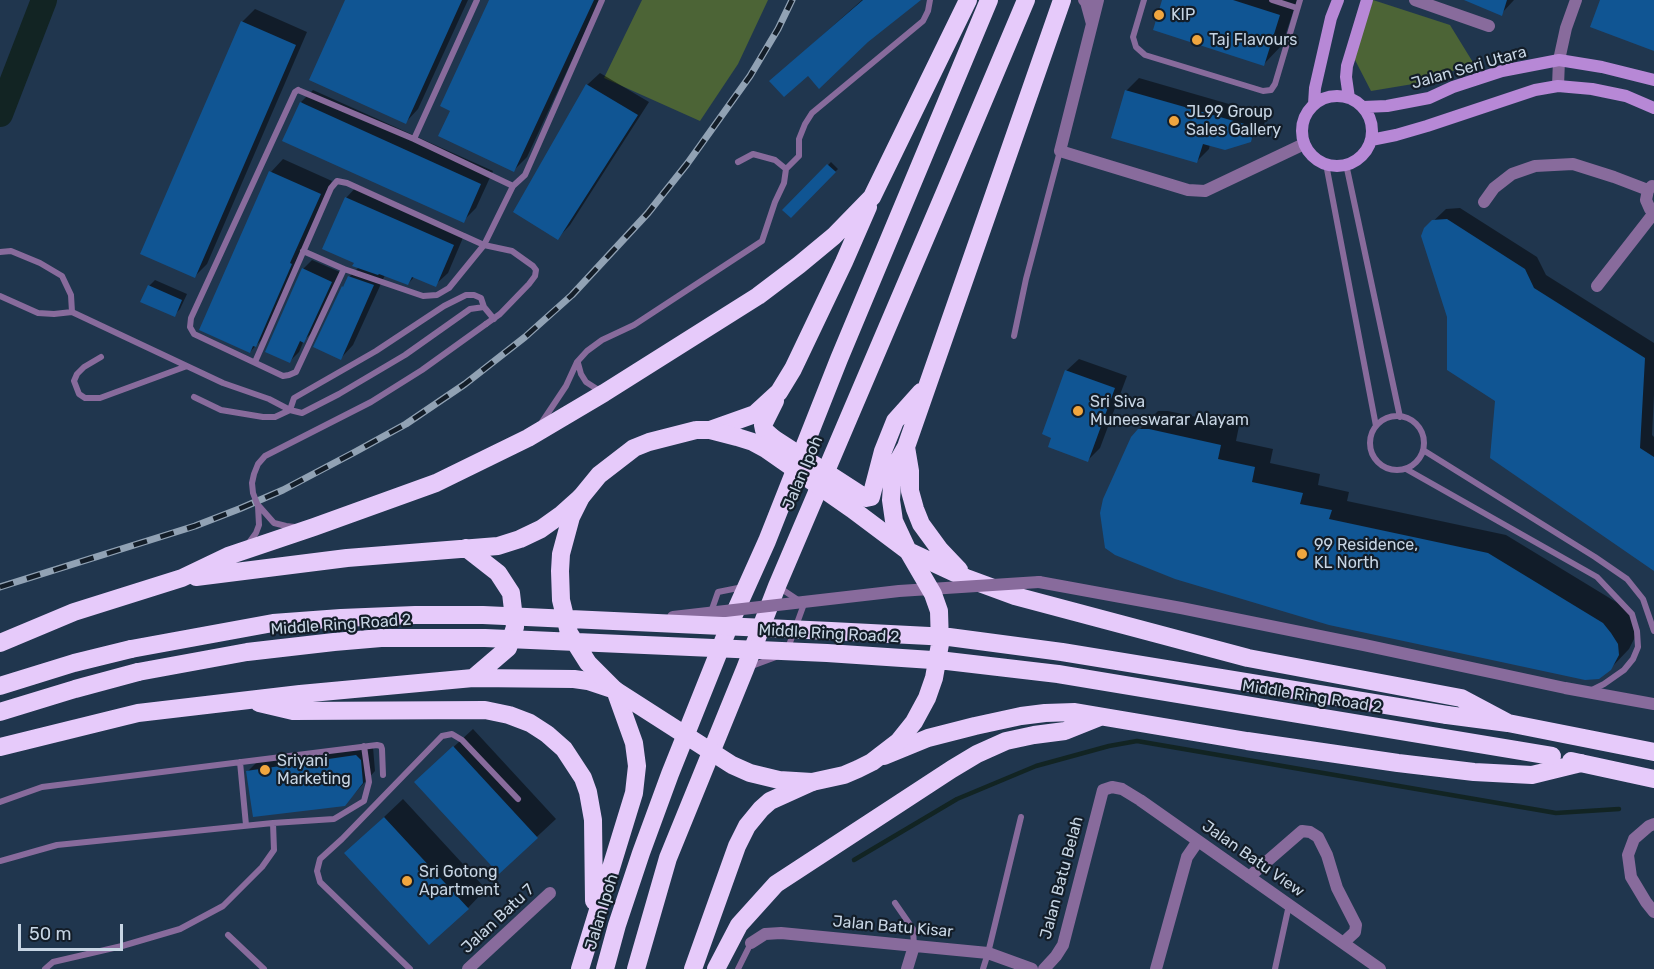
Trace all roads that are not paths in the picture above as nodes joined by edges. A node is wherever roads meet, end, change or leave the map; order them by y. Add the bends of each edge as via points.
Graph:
1 (477, 0) edge
2 (602, 0) edge
3 (930, 0) edge
4 (968, 0) edge
5 (989, 0) edge
6 (1026, 0) edge
7 (1062, 0) edge
8 (1084, 0) edge
9 (1098, 0) edge
10 (1144, 0) edge
11 (1272, 0) edge
12 (1300, 0) edge
13 (1338, 0) edge
14 (1367, 0) edge
15 (1415, 0) edge
16 (1576, 0) edge
17 (1297, 8) junction
18 (1092, 24) junction
19 (1489, 26) dead end
20 (1559, 60) junction
21 (1654, 80) edge
22 (1557, 86) junction
23 (1348, 98) junction
24 (1314, 104) junction
25 (1363, 107) junction
26 (1654, 108) edge
27 (414, 139) junction
28 (1371, 140) junction
29 (1304, 144) junction
30 (1060, 151) junction
31 (738, 162) dead end
32 (1326, 164) junction
33 (1346, 164) junction
34 (786, 169) junction
35 (513, 186) junction
36 (1651, 188) edge
37 (872, 197) junction
38 (1484, 202) dead end
39 (1654, 213) edge
40 (484, 245) junction
41 (303, 250) junction
42 (0, 252) edge
43 (344, 269) junction
44 (1597, 286) dead end
45 (0, 296) edge
46 (484, 307) junction
47 (72, 312) junction
48 (494, 319) junction
49 (1014, 336) dead end
50 (101, 357) dead end
51 (255, 362) junction
52 (577, 362) junction
53 (187, 366) junction
54 (928, 384) junction
55 (779, 392) junction
56 (604, 393) junction
57 (194, 397) dead end
58 (290, 410) junction
59 (1400, 417) junction
60 (1377, 426) junction
61 (710, 430) junction
62 (528, 438) junction
63 (906, 447) junction
64 (1423, 450) junction
65 (1406, 469) junction
66 (581, 497) junction
67 (258, 506) junction
68 (314, 527) junction
69 (466, 549) junction
70 (908, 550) junction
71 (228, 556) junction
72 (182, 578) junction
73 (966, 579) junction
74 (747, 586) junction
75 (777, 586) junction
76 (635, 622) junction
77 (1654, 631) edge
78 (703, 632) dead end
79 (699, 642) dead end
80 (0, 643) edge
81 (716, 662) junction
82 (745, 669) junction
83 (473, 678) junction
84 (0, 686) edge
85 (615, 690) junction
86 (1587, 692) junction
87 (245, 700) junction
88 (1654, 704) edge
89 (0, 712) edge
90 (1102, 717) junction
91 (1508, 723) junction
92 (364, 746) junction
93 (0, 747) edge
94 (1654, 752) edge
95 (240, 762) junction
96 (872, 762) junction
97 (1581, 763) junction
98 (383, 775) dead end
99 (1654, 778) edge
100 (812, 782) junction
101 (1103, 790) joint
102 (518, 799) dead end
103 (0, 802) edge
104 (1021, 817) dead end
105 (273, 823) junction
106 (1654, 824) edge
107 (246, 825) junction
108 (1198, 841) junction
109 (0, 861) edge
110 (1249, 877) junction
111 (550, 893) dead end
112 (895, 903) dead end
113 (1289, 905) junction
114 (1654, 912) edge
115 (594, 922) junction
116 (228, 935) dead end
117 (752, 943) joint
118 (1343, 943) junction
119 (914, 946) junction
120 (988, 953) junction
121 (45, 969) edge
122 (264, 969) edge
123 (410, 969) edge
124 (468, 969) edge
125 (580, 969) edge
126 (605, 969) edge
127 (636, 969) edge
128 (693, 969) edge
129 (716, 969) edge
130 (738, 969) edge
131 (907, 969) edge
132 (983, 969) edge
133 (1032, 969) edge
134 (1044, 969) edge
135 (1156, 969) edge
136 (1275, 969) edge
137 (1380, 969) edge

1 - 27 lane
2 - 35 lane via 525,175
3 - 34 lane via 923,21 812,113 800,139 799,156
4 - 37 highway
5 - 74 highway, Jalan Ipoh
6 - 75 highway, Jalan Ipoh
7 - 54 highway
8 - 18 street
9 - 18 street
10 - 17 lane via 1133,38 1145,55 1263,91 1271,90 1275,84
11 - 17 lane
12 - 17 lane
13 - 24 street
14 - 23 street via 1347,66
15 - 19 street
16 - 20 street
18 - 30 street
20 - 21 street, Jalan Seri Utara
20 - 22 street
20 - 25 street, Jalan Seri Utara via 1502,71 1429,98
22 - 26 street via 1626,96
22 - 28 street
23 - 24 street via 1336,96
23 - 25 street
24 - 29 street via 1303,122
25 - 28 street via 1372,129
27 - 35 lane
27 - 51 lane via 301,90 295,92 191,318 194,334
28 - 33 street via 1357,159
29 - 30 street via 1204,191 1188,190
29 - 32 street
30 - 49 lane
31 - 34 lane via 753,154 775,160
32 - 33 street
32 - 60 lane
33 - 59 lane
34 - 52 lane via 762,241 634,325 602,340
35 - 40 lane
36 - 38 street via 1574,164 1535,166 1512,174
36 - 39 street via 1646,200
37 - 55 highway
37 - 56 highway via 825,243 758,296
39 - 44 street
40 - 41 lane via 347,183 337,182
40 - 43 lane via 449,288 437,295 423,296
40 - 48 lane via 512,251 536,270 529,284
41 - 43 lane
41 - 51 lane
42 - 47 lane via 10,251 62,276 71,295
43 - 51 lane via 296,372 283,376
45 - 47 lane via 38,313
46 - 48 lane
46 - 58 lane via 471,309 339,394 302,413
46 - 58 lane via 481,298 474,295 444,306 294,398
47 - 53 lane
48 - 67 lane, bridge via 371,402 266,456 258,464 252,483
50 - 53 lane via 84,367 74,381 85,398 100,398
52 - 56 lane via 586,382
52 - 62 lane via 554,405
53 - 58 lane
54 - 55 highway, bridge via 895,421 871,497 866,498 764,430
54 - 63 highway
55 - 61 highway via 755,414
56 - 62 highway
57 - 58 lane via 221,410 263,417 275,417
59 - 60 lane via 1383,420
59 - 64 lane via 1409,419 1422,432
60 - 65 lane via 1370,442 1375,458 1389,469
61 - 66 highway, bridge via 686,432 634,448 599,475
61 - 70 highway, bridge via 766,449
62 - 68 highway via 436,483
63 - 70 highway via 893,470 891,500 894,521
63 - 73 highway via 910,491 921,524
64 - 65 lane via 1419,459
64 - 77 lane via 1627,579 1643,599
65 - 86 lane via 1597,577 1632,614 1638,647 1633,659 1624,670
66 - 69 highway via 541,529 520,539
66 - 85 highway, bridge via 561,554 561,600 568,633 588,663
67 - 68 lane via 274,523
67 - 71 lane via 256,533
68 - 71 highway
69 - 72 highway via 327,560
69 - 83 highway via 498,573 511,593 515,627 508,648
70 - 73 highway
70 - 96 highway, bridge via 939,611 938,657 927,698 914,722 898,742
71 - 72 highway
72 - 80 highway via 74,612
73 - 91 highway via 1015,596 1248,658 1461,698
74 - 78 lane via 718,592
74 - 81 highway, Jalan Ipoh
75 - 82 highway, Jalan Ipoh
75 - 82 lane via 804,604 786,654
76 - 84 highway, Middle Ring Road 2, bridge via 415,615 273,623 131,649
76 - 86 street, bridge via 899,591 1039,582
76 - 91 highway, Middle Ring Road 2, bridge via 949,638 1062,652
79 - 81 lane
81 - 126 highway, Jalan Ipoh via 645,843
82 - 127 highway, Jalan Ipoh via 668,858
83 - 85 highway via 574,679
83 - 87 highway
85 - 100 highway, bridge via 732,765 779,780
85 - 115 highway via 631,729 637,766 634,793
86 - 88 street
87 - 93 highway via 138,713
87 - 115 highway via 293,711 484,710 530,723 564,749 588,792 593,820
89 - 97 highway, Middle Ring Road 2, bridge via 138,672 246,652 381,638 485,638 947,661 1058,674
90 - 96 highway via 1075,712 1021,716 928,738
90 - 97 highway via 1474,772 1532,775
90 - 129 highway via 1065,731 1005,741 952,769 776,884 739,925
91 - 94 highway, Middle Ring Road 2
92 - 95 lane
92 - 98 lane via 381,746
92 - 105 lane via 369,782 364,801 334,819
95 - 103 lane via 42,787
95 - 107 lane
96 - 100 highway, bridge via 844,775
97 - 99 highway, Middle Ring Road 2
100 - 128 highway via 770,801 747,826
101 - 108 street, Jalan Batu View via 1122,789
101 - 134 street, Jalan Batu Belah via 1063,945
102 - 123 lane via 462,740 452,734 442,736 320,859 320,882
104 - 120 lane
105 - 107 lane
105 - 121 lane via 274,850 223,906 180,929 53,963
106 - 114 street via 1634,839 1628,855 1631,877
107 - 109 lane via 57,845
108 - 110 street, Jalan Batu View
108 - 135 street via 1187,857
110 - 113 street, Jalan Batu View
110 - 118 street via 1302,831 1310,832 1327,855 1336,888 1356,925 1355,932
111 - 124 street, Jalan Batu 7
112 - 119 lane via 914,929
113 - 118 street, Jalan Batu View
113 - 136 lane
115 - 125 highway
116 - 122 lane
117 - 119 street, Jalan Batu Kisar via 765,934 781,933
117 - 130 lane
118 - 137 street, Jalan Batu View
119 - 120 street, Jalan Batu Kisar
119 - 131 street
120 - 132 lane
120 - 133 street, Jalan Batu Kisar

